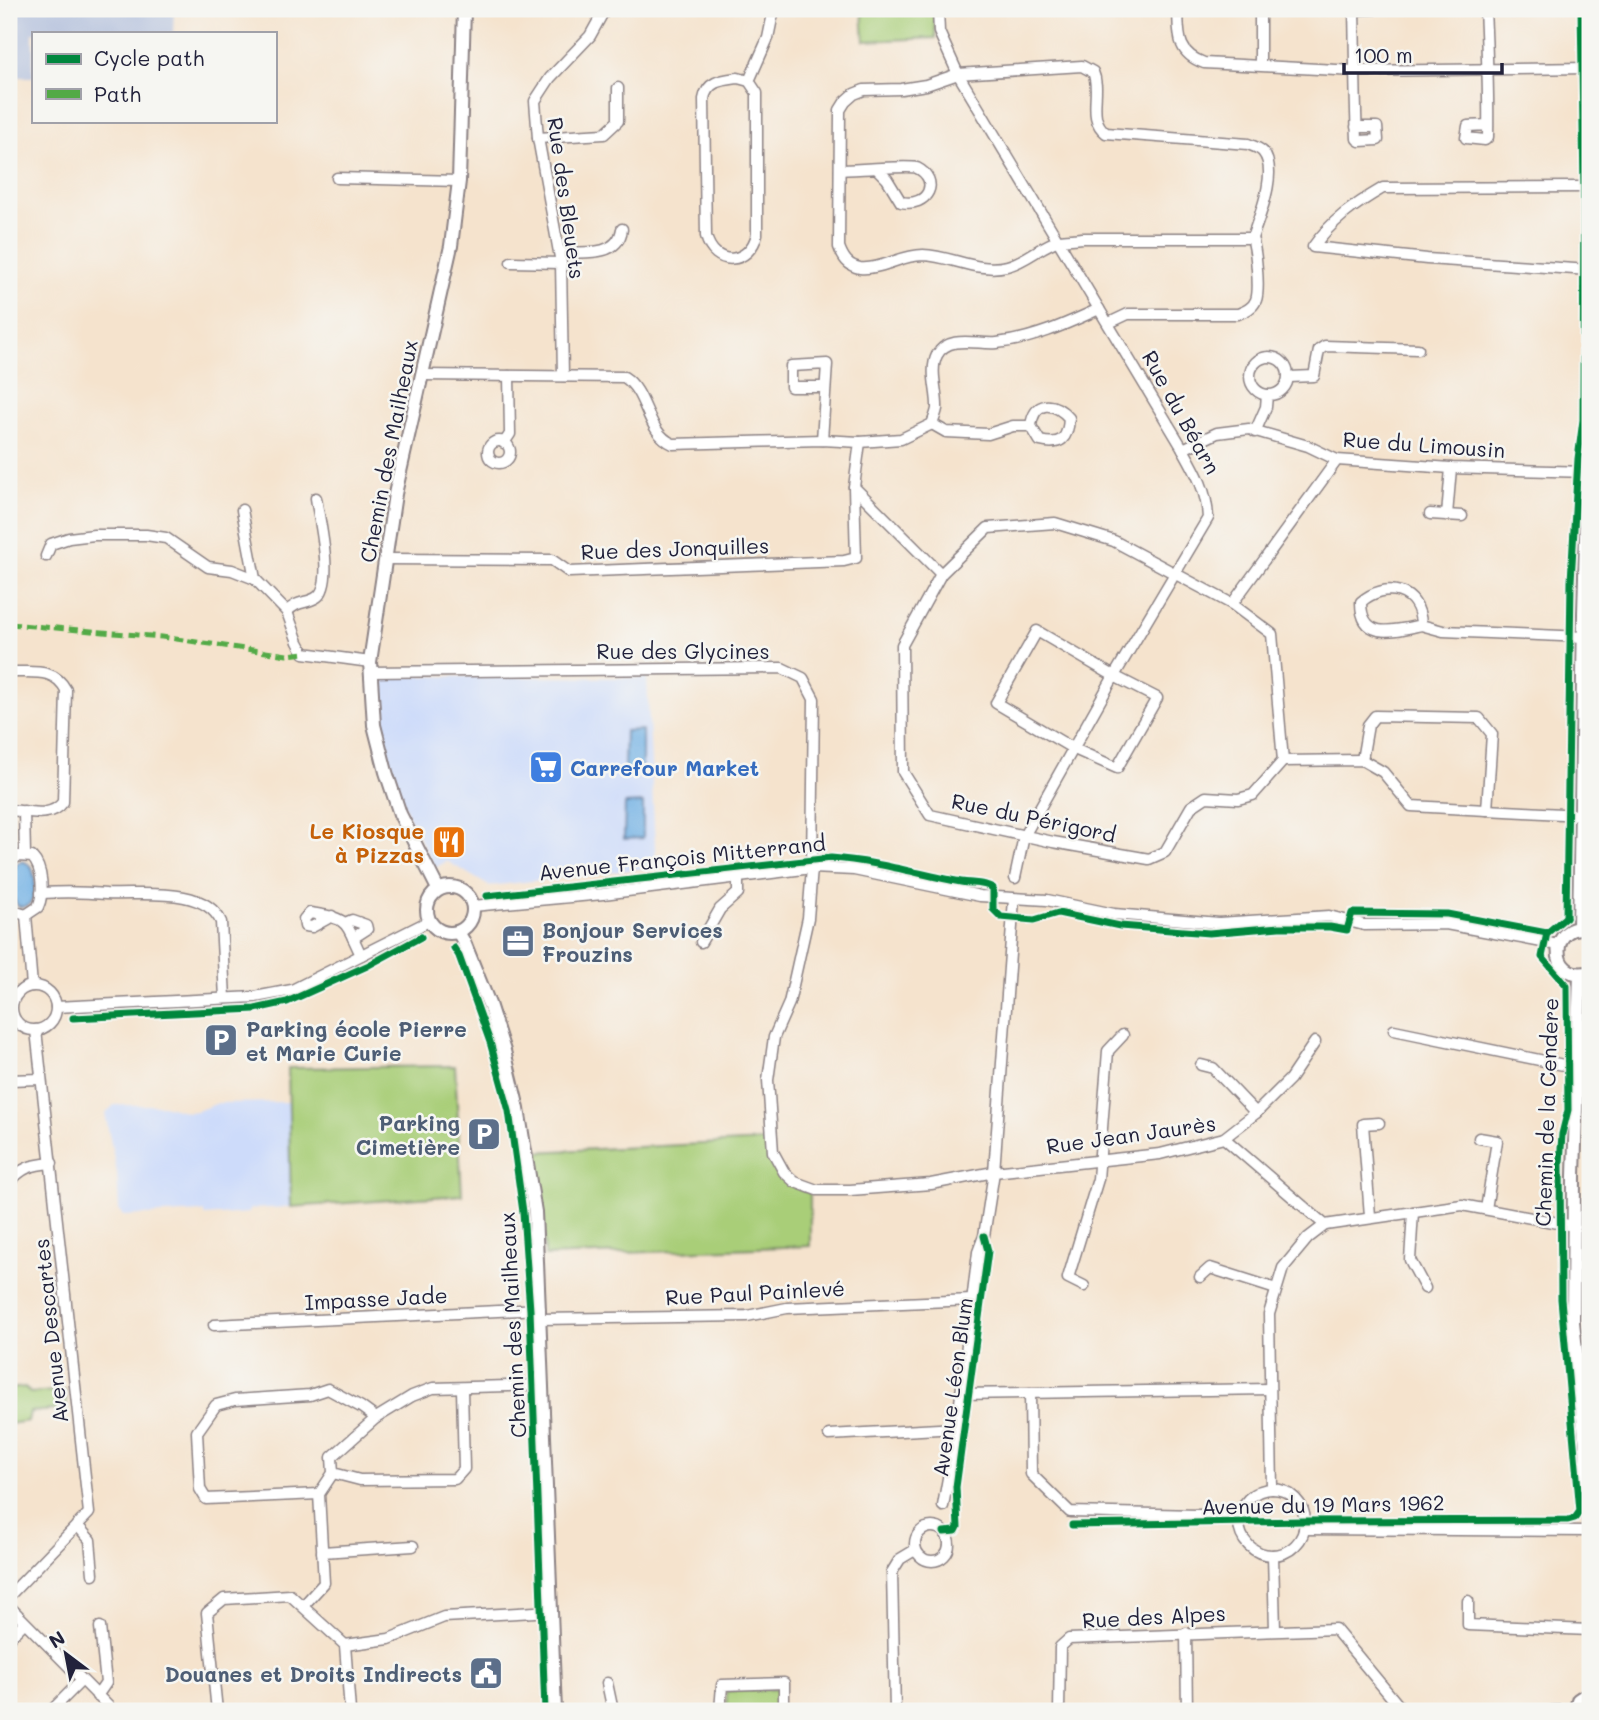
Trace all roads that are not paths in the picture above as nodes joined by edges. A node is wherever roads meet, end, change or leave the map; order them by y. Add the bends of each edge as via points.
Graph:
1 (464, 9) edge
2 (605, 9) edge
3 (774, 9) edge
4 (937, 9) edge
5 (1178, 9) edge
6 (1260, 9) edge
7 (1354, 9) edge
8 (1375, 9) edge
9 (1485, 9) edge
10 (1588, 9) edge
11 (1260, 65) junction
12 (1588, 68) junction
13 (1488, 69) junction
14 (1355, 71) junction
15 (958, 74) junction
16 (749, 81) junction
17 (618, 88) dead end
18 (1488, 125) dead end
19 (1356, 127) dead end
20 (538, 138) junction
21 (840, 170) junction
22 (878, 170) junction
23 (337, 178) dead end
24 (459, 181) junction
25 (1588, 187) junction
26 (622, 229) dead end
27 (1252, 238) junction
28 (1059, 241) junction
29 (560, 257) junction
30 (511, 262) dead end
31 (1589, 270) edge
32 (1099, 309) junction
33 (1109, 323) junction
34 (1418, 349) dead end
35 (422, 375) junction
36 (509, 376) junction
37 (562, 376) junction
38 (1289, 377) junction
39 (825, 387) dead end
40 (1267, 395) junction
41 (1590, 409) edge
42 (932, 424) junction
43 (1031, 426) dead end
44 (1255, 432) junction
45 (822, 440) junction
46 (860, 442) junction
47 (504, 443) dead end
48 (1184, 449) junction
49 (1337, 460) junction
50 (1451, 468) junction
51 (1587, 472) junction
52 (854, 487) junction
53 (316, 498) dead end
54 (242, 510) dead end
55 (1430, 514) dead end
56 (1447, 515) junction
57 (1462, 516) dead end
58 (46, 556) dead end
59 (386, 559) junction
60 (941, 574) junction
61 (1176, 575) junction
62 (255, 579) junction
63 (1232, 604) junction
64 (288, 612) junction
65 (1421, 625) junction
66 (1584, 637) junction
67 (370, 667) junction
68 (9, 672) edge
69 (1114, 676) junction
70 (1073, 748) junction
71 (1362, 760) junction
72 (1283, 761) junction
73 (9, 810) edge
74 (1487, 810) junction
75 (24, 811) junction
76 (1580, 815) junction
77 (1024, 836) junction
78 (25, 855) junction
79 (9, 862) edge
80 (812, 868) junction
81 (738, 877) junction
82 (1014, 878) dead end
83 (438, 889) junction
84 (41, 893) junction
85 (1014, 898) junction
86 (9, 905) edge
87 (473, 906) junction
88 (26, 915) junction
89 (332, 916) dead end
90 (429, 920) junction
91 (345, 923) junction
92 (1585, 929) edge
93 (458, 932) junction
94 (353, 939) junction
95 (701, 942) dead end
96 (1558, 945) junction
97 (361, 955) junction
98 (1585, 973) edge
99 (32, 986) junction
100 (225, 998) junction
101 (56, 1007) junction
102 (10, 1009) edge
103 (36, 1030) junction
104 (1394, 1030) dead end
105 (1123, 1035) dead end
106 (1315, 1042) dead end
107 (1201, 1065) dead end
108 (1582, 1073) edge
109 (41, 1079) junction
110 (9, 1080) edge
111 (1256, 1112) junction
112 (1379, 1123) dead end
113 (1224, 1138) junction
114 (1479, 1138) dead end
115 (1099, 1160) junction
116 (51, 1163) junction
117 (994, 1172) junction
118 (9, 1183) edge
119 (1486, 1209) junction
120 (1413, 1212) junction
121 (1370, 1216) junction
122 (1325, 1225) junction
123 (1574, 1226) junction
124 (1200, 1277) dead end
125 (1084, 1286) dead end
126 (1425, 1288) dead end
127 (1276, 1289) junction
128 (972, 1300) junction
129 (540, 1314) junction
130 (214, 1325) dead end
131 (541, 1385) junction
132 (462, 1389) junction
133 (1270, 1389) junction
134 (1030, 1393) junction
135 (960, 1394) junction
136 (376, 1418) junction
137 (957, 1428) junction
138 (829, 1435) dead end
139 (333, 1473) junction
140 (1272, 1489) junction
141 (319, 1494) junction
142 (943, 1506) dead end
143 (1240, 1516) junction
144 (77, 1525) junction
145 (1304, 1529) junction
146 (1590, 1531) edge
147 (413, 1546) dead end
148 (915, 1549) dead end
149 (322, 1552) junction
150 (1273, 1555) junction
151 (93, 1574) dead end
152 (9, 1596) edge
153 (1468, 1601) dead end
154 (9, 1606) edge
155 (303, 1606) junction
156 (552, 1611) junction
157 (24, 1623) junction
158 (100, 1627) dead end
159 (1275, 1630) junction
160 (1590, 1630) edge
161 (1186, 1633) junction
162 (9, 1638) edge
163 (345, 1645) junction
164 (81, 1681) junction
165 (607, 1683) dead end
166 (1590, 1692) edge
167 (97, 1696) junction
168 (51, 1711) edge
169 (111, 1711) edge
170 (216, 1711) edge
171 (350, 1711) edge
172 (555, 1711) edge
173 (613, 1711) edge
174 (720, 1711) edge
175 (784, 1711) edge
176 (895, 1711) edge
177 (1059, 1711) edge
178 (1188, 1711) edge
179 (1403, 1711) edge
180 (1552, 1711) edge
181 (1576, 1711) edge

1 - 24 street, Chemin des Mailheaux
2 - 20 street, Rue des Bleuets via 590,36 539,92 534,109
3 - 16 street via 768,38
4 - 15 street, Rue du Béarn via 939,32
5 - 11 street via 1179,38 1192,59
6 - 11 street
7 - 8 street
7 - 14 street
9 - 13 street
10 - 12 street
11 - 14 street
12 - 13 street
12 - 25 street
13 - 14 street
13 - 18 street
14 - 19 street
15 - 21 street via 914,87 854,94 840,110
15 - 27 street via 1082,66 1093,72 1097,81 1095,119 1106,133 1248,144 1262,150 1268,162 1268,190
15 - 28 street, Rue du Béarn
16 - 16 street via 718,81 708,88 704,99 706,236 715,253 727,258 742,256 757,234 757,93
17 - 20 street via 618,121 604,134
20 - 29 street, Rue des Bleuets
21 - 22 street
21 - 28 street via 839,247 851,265 874,267 923,256 987,268 1025,259
22 - 22 street via 901,202 921,201 929,193 930,184 917,168
23 - 24 street
24 - 35 street, Chemin des Mailheaux via 451,246
25 - 31 street
25 - 31 street via 1383,188 1326,228 1313,247
26 - 29 street via 618,242 607,249
27 - 28 street
27 - 33 street via 1256,299 1250,308 1238,314 1128,314
28 - 32 street, Rue du Béarn
29 - 30 street
29 - 37 street, Rue des Bleuets
31 - 41 street
32 - 33 street, Rue du Béarn
32 - 42 street via 1034,337 996,343 955,342 944,347 936,357 937,409
33 - 48 street, Rue du Béarn
34 - 38 street via 1325,346 1319,350 1314,376
35 - 36 street
35 - 59 street, Chemin des Mailheaux via 395,494
36 - 37 street
36 - 47 street via 510,434
37 - 45 street via 624,377 634,386 663,439 673,444
38 - 40 street via 1284,389
38 - 40 street via 1284,364 1275,358 1255,363 1250,373 1252,384
39 - 45 street
40 - 44 street
41 - 51 street
42 - 43 street via 946,432 988,434
42 - 46 street via 901,439
44 - 48 street, Rue du Limousin via 1217,433
44 - 49 street, Rue du Limousin via 1307,446
45 - 46 street
46 - 52 street
48 - 61 street, Rue du Béarn via 1207,499 1208,518
49 - 50 street, Rue du Limousin
49 - 63 street
50 - 51 street, Rue du Limousin
50 - 56 street
51 - 66 street
52 - 59 street, Rue des Jonquilles via 856,558 844,561 569,572 552,560
52 - 60 street
53 - 64 street via 325,558 323,590
54 - 62 street
55 - 56 street
56 - 57 street
58 - 62 street via 51,544 69,538 156,536 208,566
59 - 67 street, Chemin des Mailheaux
60 - 61 street, Rue du Périgord via 988,528 1055,523 1114,541
60 - 77 street, Rue du Périgord via 902,645 903,772 930,815
61 - 63 street, Rue du Périgord
61 - 69 street, Rue du Béarn
62 - 64 street
63 - 72 street, Rue du Périgord via 1272,634
64 - 67 street, Rue des Glycines via 304,653
65 - 65 street via 1417,603 1409,594 1384,591 1361,602 1367,626 1378,631
65 - 66 street via 1443,631
66 - 76 street
67 - 80 street, Rue des Glycines via 782,668 803,678 814,699
67 - 83 street, Chemin des Mailheaux via 374,725 386,772 400,814
68 - 75 street via 53,674 66,690 63,802 48,813
69 - 70 street, Rue du Béarn
69 - 70 street via 1157,698 1117,768
69 - 70 street via 1037,631 996,703
70 - 77 street, Rue du Béarn
71 - 72 street
71 - 74 street via 1383,772 1411,806
71 - 74 street via 1368,725 1375,716 1479,718 1492,734
72 - 77 street, Rue du Périgord via 1253,794 1238,799 1206,797 1191,807 1165,852 1149,859
73 - 75 street
74 - 76 street
75 - 78 street
76 - 92 street
77 - 82 street, Rue du Béarn
78 - 79 street
78 - 84 street via 37,862
80 - 81 street, Avenue François Mitterrand
80 - 85 street, Avenue François Mitterrand via 854,870 980,896
80 - 117 street, Rue des Glycines via 808,918 789,1003 774,1037 768,1080 771,1140 777,1162 794,1182 817,1190 931,1184
81 - 87 street, Avenue François Mitterrand
81 - 95 street via 738,893 720,909
83 - 87 street via 461,889
83 - 90 street via 427,903
84 - 88 street via 38,907
84 - 100 street via 171,895 209,906 221,922
85 - 96 street, Avenue François Mitterrand via 1114,914 1219,923 1329,916 1364,925 1446,924
85 - 117 street, Avenue Léon Blum
86 - 88 street
87 - 93 street via 470,922
88 - 99 street
89 - 91 street
90 - 93 street via 440,931
90 - 97 street
91 - 94 street
91 - 94 street via 352,920 366,925
92 - 96 street via 1566,933
93 - 129 street, Chemin des Mailheaux via 489,1004 518,1109 535,1212
94 - 97 street
96 - 98 street, Chemin de la Cendere via 1561,962 1569,971
97 - 100 street via 279,994
98 - 108 street, Chemin de la Cendere
99 - 101 street via 49,992
99 - 102 street via 18,993
100 - 101 street
101 - 103 street via 53,1020
102 - 103 street via 17,1022
103 - 109 street, Avenue Descartes
104 - 108 street
105 - 115 street via 1108,1051
106 - 111 street via 1290,1079
107 - 111 street via 1213,1068
108 - 123 street, Chemin de la Cendere via 1574,1139
109 - 110 street
109 - 116 street, Avenue Descartes
111 - 113 street
112 - 121 street via 1363,1124
113 - 115 street, Rue Jean Jaurès via 1160,1154
113 - 122 street, Rue Jean Jaurès
114 - 119 street via 1497,1141
115 - 117 street, Rue Jean Jaurès
115 - 125 street via 1098,1179 1068,1278
116 - 118 street via 29,1165
116 - 144 street, Avenue Descartes via 89,1513
117 - 128 street, Avenue Léon Blum
119 - 120 street via 1462,1205
119 - 123 street
120 - 121 street
120 - 126 street via 1410,1260
121 - 122 street
122 - 127 street via 1283,1268
123 - 146 street, Chemin de la Cendere via 1573,1322
124 - 127 street via 1210,1268
127 - 133 street via 1269,1314
128 - 129 street, Rue Paul Painlevé via 787,1308 747,1316
128 - 135 street, Avenue Léon Blum
129 - 130 street, Impasse Jade
129 - 131 street, Chemin des Mailheaux
131 - 132 street
131 - 156 street, Chemin des Mailheaux
132 - 136 street via 433,1388
132 - 139 street via 464,1469 455,1479 360,1480
133 - 134 street
133 - 140 street
134 - 135 street
134 - 143 street, Avenue du 19 Mars 1962 via 1031,1474 1070,1512
135 - 137 street, Avenue Léon Blum
136 - 139 street via 332,1457
136 - 141 street via 328,1389 216,1405 197,1432 200,1489 206,1499
137 - 138 street
137 - 142 street, Avenue Léon Blum
139 - 141 street
140 - 143 street, Avenue du 19 Mars 1962 via 1251,1497
140 - 145 street, Avenue du 19 Mars 1962 via 1298,1500
141 - 149 street
143 - 150 street, Avenue du 19 Mars 1962 via 1241,1531 1250,1546
144 - 151 street via 90,1540
144 - 152 street, Avenue Descartes
145 - 146 street, Avenue du 19 Mars 1962
145 - 150 street, Avenue du 19 Mars 1962 via 1289,1550
147 - 149 street
148 - 176 street via 905,1554 892,1572
149 - 155 street via 324,1583
150 - 159 street
153 - 160 street via 1468,1625
154 - 157 street
155 - 163 street
155 - 170 street via 290,1595 224,1599 208,1613
156 - 163 street via 444,1617 390,1639
156 - 172 street, Chemin des Mailheaux
157 - 162 street
157 - 164 street
158 - 167 street via 106,1684
159 - 161 street, Rue des Alpes
159 - 179 street, Rue des Alpes via 1335,1629
161 - 177 street, Rue des Alpes via 1069,1639 1060,1647
161 - 178 street
163 - 171 street
164 - 167 street
164 - 168 street
165 - 173 street
166 - 181 street via 1578,1700
167 - 169 street
174 - 175 street via 722,1685 784,1683
180 - 181 street

